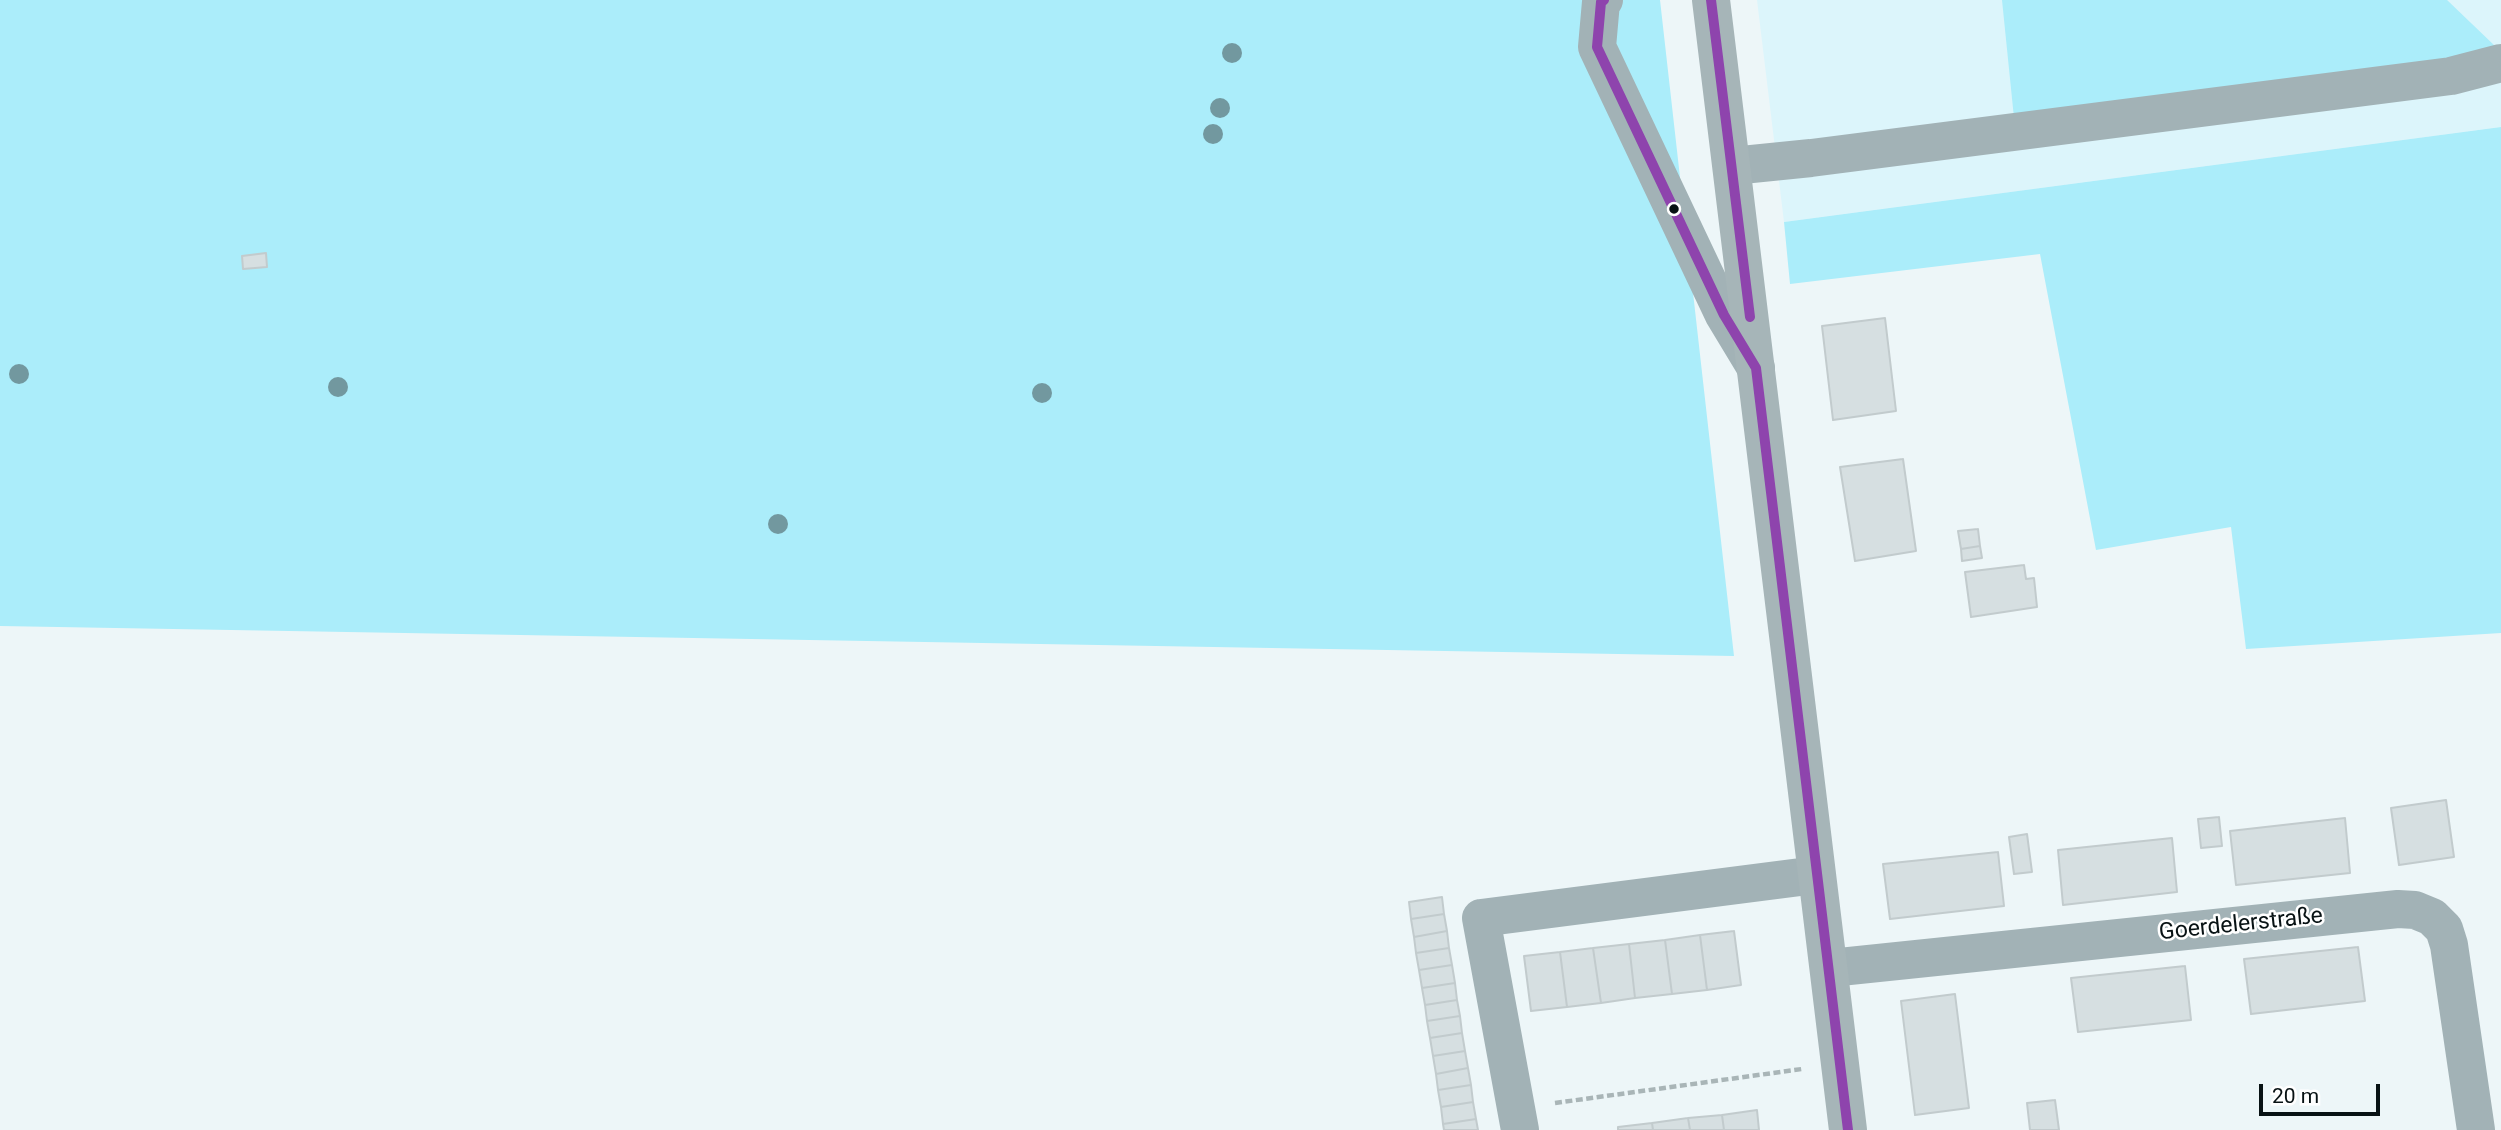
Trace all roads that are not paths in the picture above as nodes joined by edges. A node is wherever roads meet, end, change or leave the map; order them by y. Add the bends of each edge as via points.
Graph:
1 (1604, 0) edge
2 (1711, 0) edge
3 (2501, 63) edge
4 (1732, 166) junction
5 (1756, 368) junction
6 (1816, 875) junction
7 (1829, 968) junction
8 (1518, 1119) edge
9 (1848, 1130) edge
10 (2476, 1130) edge

1 - 5 street via 1597,47 1724,315
2 - 4 main road
3 - 4 street via 2451,76
4 - 5 main road
5 - 6 main road
6 - 7 main road
6 - 8 street via 1481,918
7 - 9 main road
7 - 10 street, Goerdelerstraße via 2414,910 2432,917 2444,929 2449,945

